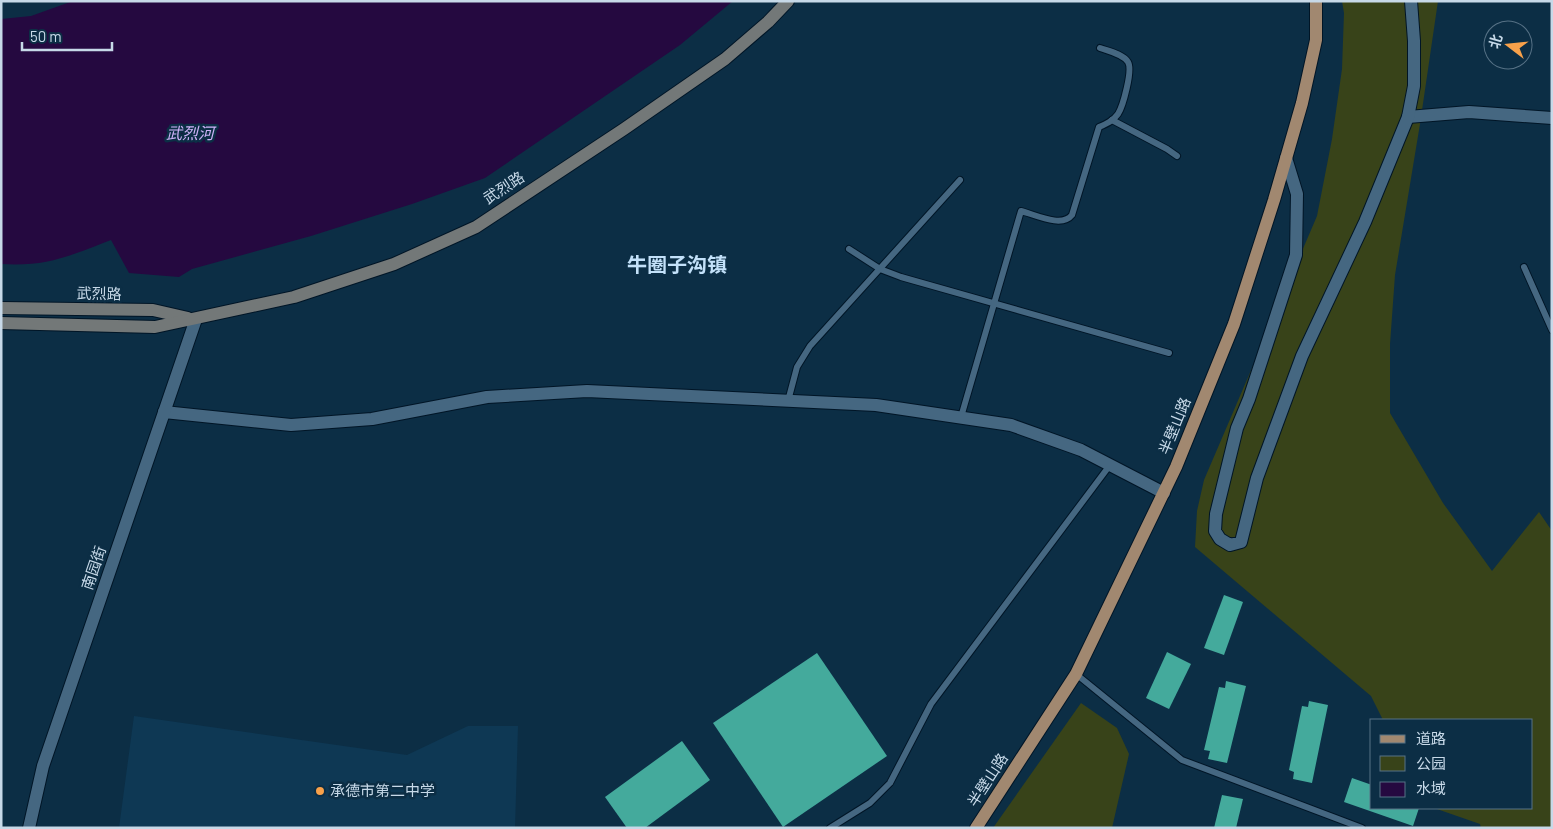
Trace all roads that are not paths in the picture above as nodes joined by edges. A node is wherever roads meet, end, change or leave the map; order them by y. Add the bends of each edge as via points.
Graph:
1 (788, 1) edge
2 (1316, 1) edge
3 (1411, 1) edge
4 (1100, 48) dead end
5 (1408, 117) junction
6 (1552, 118) edge
7 (1112, 120) junction
8 (1176, 156) dead end
9 (1286, 158) junction
10 (960, 180) dead end
11 (849, 249) dead end
12 (1524, 267) dead end
13 (880, 269) junction
14 (994, 303) junction
15 (1, 308) edge
16 (196, 319) junction
17 (1, 323) edge
18 (1552, 330) edge
19 (1169, 353) dead end
20 (788, 401) junction
21 (164, 412) junction
22 (961, 417) junction
23 (1110, 465) junction
24 (1164, 493) junction
25 (1076, 674) junction
26 (29, 828) edge
27 (830, 828) edge
28 (976, 828) edge
29 (1362, 828) edge

1 - 16 main road, 武烈路 via 725,59 476,227 394,264 294,297
2 - 9 main road, 半壁山路 via 1316,40
3 - 5 street via 1414,86
4 - 7 lane via 1123,57 1131,72 1119,113
5 - 6 street via 1469,112
5 - 9 street via 1365,222 1302,356 1256,478 1241,542 1230,545 1220,540 1215,531 1216,514 1236,428 1249,399 1296,255 1298,194
7 - 8 lane
7 - 14 lane via 1099,128 1069,219 1062,222 1021,211
9 - 24 main road, 半壁山路 via 1234,324
10 - 13 lane
11 - 13 lane
12 - 18 lane
13 - 14 lane
13 - 20 lane via 810,346 798,367
14 - 19 lane
14 - 22 lane
15 - 16 main road, 武烈路 via 153,310
16 - 17 main road, 武烈路 via 155,327
16 - 21 street, 南园街
20 - 21 street via 578,392 487,396 372,419 292,425
20 - 22 street via 876,405
21 - 26 street, 南园街 via 43,766
22 - 23 street via 1011,425 1081,450
23 - 24 street
23 - 27 lane via 931,704 890,783 870,803
24 - 25 main road, 半壁山路
25 - 28 main road, 半壁山路
25 - 29 lane via 1182,760

